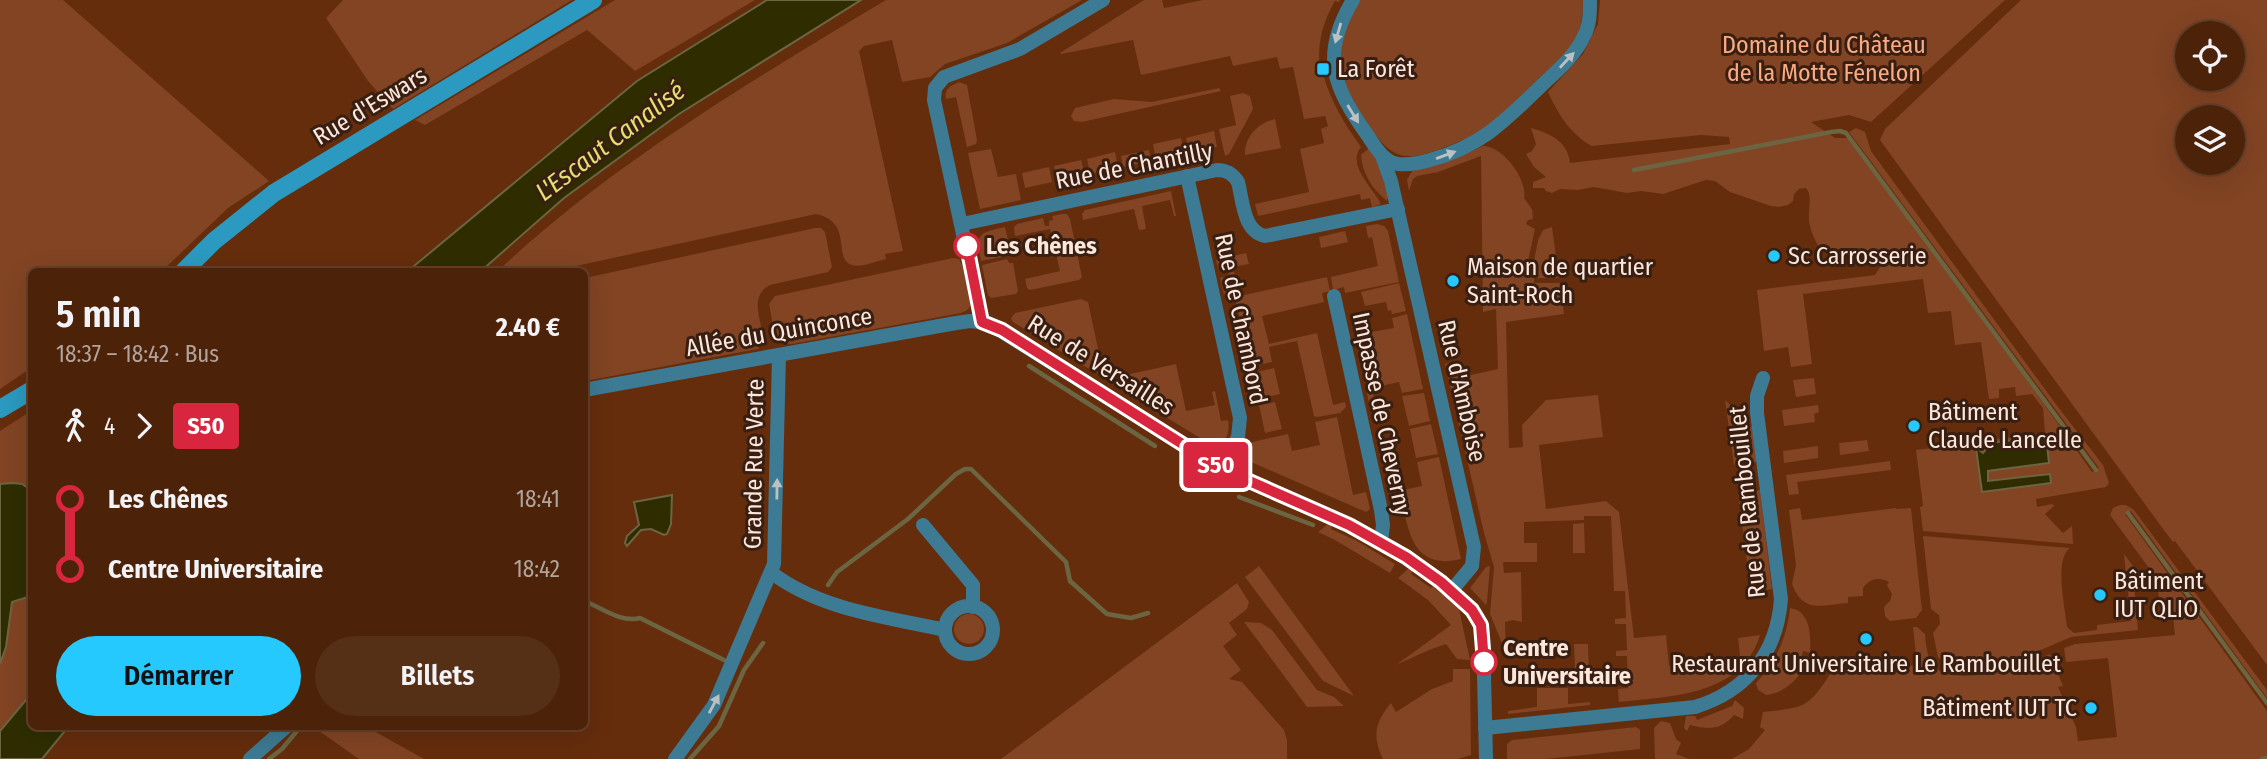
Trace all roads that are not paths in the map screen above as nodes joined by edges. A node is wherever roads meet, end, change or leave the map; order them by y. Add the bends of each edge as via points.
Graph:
1 (593, 0) edge
2 (1103, 0) edge
3 (1353, 0) edge
4 (1590, 0) edge
5 (1381, 155) junction
6 (1187, 176) junction
7 (1398, 209) junction
8 (962, 225) junction
9 (187, 268) edge
10 (1334, 296) dead end
11 (982, 322) junction
12 (779, 355) junction
13 (1763, 378) dead end
14 (588, 389) edge
15 (28, 392) edge
16 (0, 410) edge
17 (1222, 469) junction
18 (923, 525) dead end
19 (1381, 542) junction
20 (772, 573) junction
21 (1451, 590) junction
22 (973, 607) junction
23 (945, 630) junction
24 (1485, 728) junction
25 (283, 730) edge
26 (250, 759) edge
27 (675, 759) edge
28 (1486, 759) edge

1 - 9 street, Rue d'Eswars via 274,193
2 - 8 street via 1020,49 938,83 934,100
3 -> 5 street, Rue d'Amboise via 1335,42 1336,78 1351,112
5 -> 4 street via 1397,164 1425,161 1475,143 1497,129 1574,52 1588,26
5 - 7 street, Rue d'Amboise
6 - 7 street, Rue de Chantilly via 1217,170 1230,173 1238,182 1248,224 1265,236
6 - 8 street, Rue de Chantilly
6 - 17 street, Rue de Chambord via 1240,418 1238,437
7 - 21 street, Rue d'Amboise via 1474,547 1472,566
8 - 11 street
10 - 19 street, Impasse de Cheverny via 1381,510
11 - 12 street, Allée du Quinconce via 965,321
11 - 17 street, Rue de Versailles via 1002,330
12 - 14 street, Allée du Quinconce
20 -> 12 street, Grande Rue Verte
13 - 24 street, Rue de Rambouillet via 1757,413 1781,599 1774,638 1754,670 1724,695 1695,707
15 - 16 street
17 - 19 street, Rue de Versailles
18 - 22 street via 973,585
19 - 21 street, Rue de Versailles
20 - 23 street via 827,603
27 -> 20 street, Grande Rue Verte via 714,705
21 - 24 street, Rue de Versailles via 1481,625
22 - 23 street via 953,612
22 - 23 street via 984,611 993,627 984,649 962,653 951,647
24 - 28 street, Rue de Versailles
25 - 26 street

